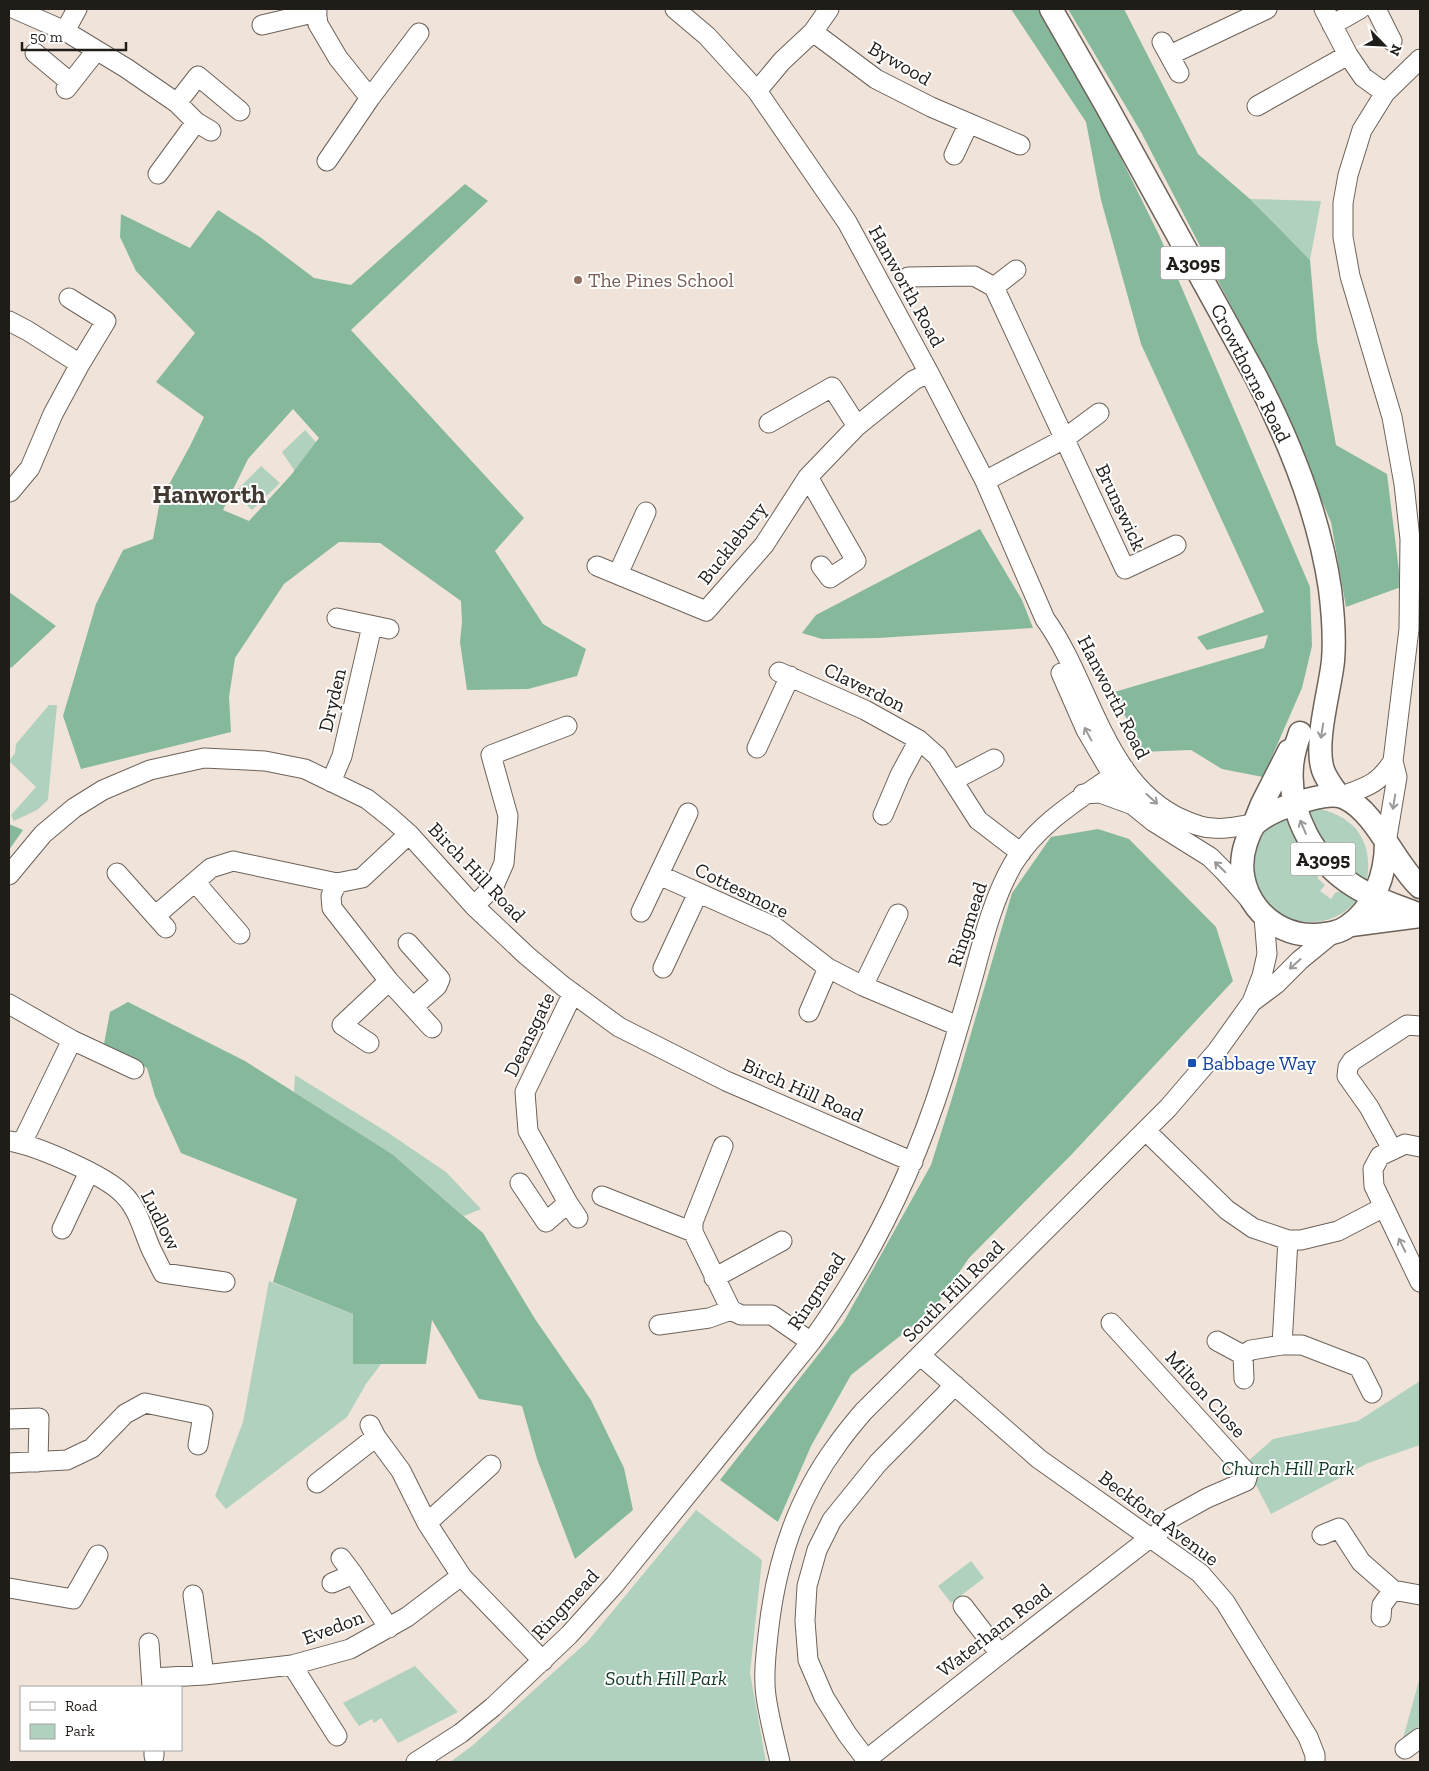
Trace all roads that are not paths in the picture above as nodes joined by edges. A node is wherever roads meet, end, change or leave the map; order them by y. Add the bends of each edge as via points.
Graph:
1 (15, 9) edge
2 (78, 9) edge
3 (675, 9) edge
4 (829, 9) edge
5 (1051, 9) edge
6 (1267, 9) edge
7 (1360, 9) edge
8 (1376, 9) edge
9 (317, 10) edge
10 (1328, 17) edge
11 (262, 25) dead end
12 (65, 32) junction
13 (813, 32) junction
14 (419, 33) dead end
15 (1392, 41) dead end
16 (96, 51) junction
17 (35, 54) dead end
18 (1348, 55) junction
19 (1420, 59) edge
20 (1179, 73) dead end
21 (757, 90) junction
22 (1385, 93) junction
23 (370, 98) junction
24 (176, 103) junction
25 (1267, 107) dead end
26 (240, 110) dead end
27 (969, 123) junction
28 (1020, 144) dead end
29 (954, 154) dead end
30 (327, 161) dead end
31 (158, 174) dead end
32 (1016, 270) dead end
33 (908, 277) dead end
34 (994, 288) junction
35 (69, 298) dead end
36 (9, 321) edge
37 (80, 364) junction
38 (929, 373) junction
39 (1098, 413) dead end
40 (769, 423) dead end
41 (857, 426) junction
42 (1064, 439) junction
43 (808, 477) junction
44 (985, 481) junction
45 (10, 492) dead end
46 (646, 512) dead end
47 (1176, 545) dead end
48 (597, 566) dead end
49 (821, 566) dead end
50 (618, 574) junction
51 (337, 618) dead end
52 (1415, 629) edge
53 (1329, 683) junction
54 (567, 726) dead end
55 (1300, 733) junction
56 (919, 740) junction
57 (757, 748) dead end
58 (994, 759) dead end
59 (1393, 761) junction
60 (1119, 772) junction
61 (954, 780) junction
62 (331, 782) junction
63 (1084, 794) junction
64 (1340, 796) junction
65 (1295, 804) junction
66 (1134, 805) junction
67 (688, 813) dead end
68 (883, 815) dead end
69 (1254, 824) junction
70 (409, 834) junction
71 (1386, 843) junction
72 (1021, 853) junction
73 (117, 873) dead end
74 (9, 875) edge
75 (659, 875) junction
76 (195, 882) junction
77 (337, 884) junction
78 (1420, 887) edge
79 (698, 892) junction
80 (1374, 896) junction
81 (474, 906) junction
82 (1257, 909) junction
83 (641, 912) dead end
84 (898, 914) dead end
85 (1420, 916) edge
86 (1342, 929) junction
87 (240, 934) dead end
88 (408, 943) dead end
89 (663, 968) dead end
90 (828, 968) junction
91 (389, 981) junction
92 (863, 986) junction
93 (573, 993) junction
94 (1252, 1002) junction
95 (9, 1004) edge
96 (413, 1007) junction
97 (809, 1012) dead end
98 (958, 1026) junction
99 (1420, 1026) edge
100 (432, 1028) dead end
101 (72, 1040) junction
102 (369, 1043) dead end
103 (134, 1069) dead end
104 (1146, 1131) junction
105 (15, 1142) edge
106 (723, 1146) dead end
107 (1420, 1147) edge
108 (1392, 1149) junction
109 (913, 1162) junction
110 (89, 1172) junction
111 (520, 1183) dead end
112 (602, 1196) dead end
113 (1384, 1207) junction
114 (62, 1229) dead end
115 (693, 1232) junction
116 (1288, 1240) junction
117 (782, 1241) dead end
118 (714, 1278) junction
119 (226, 1282) dead end
120 (1420, 1282) edge
121 (731, 1310) junction
122 (1111, 1323) dead end
123 (659, 1325) dead end
124 (1217, 1341) dead end
125 (811, 1342) junction
126 (1282, 1345) junction
127 (920, 1355) junction
128 (1243, 1355) junction
129 (1244, 1379) dead end
130 (955, 1385) junction
131 (1372, 1393) dead end
132 (9, 1419) edge
133 (198, 1445) dead end
134 (38, 1462) junction
135 (9, 1463) edge
136 (491, 1465) dead end
137 (317, 1482) dead end
138 (427, 1523) junction
139 (1331, 1525) dead end
140 (1152, 1538) junction
141 (98, 1556) dead end
142 (341, 1558) dead end
143 (353, 1574) junction
144 (461, 1576) junction
145 (332, 1583) dead end
146 (9, 1588) edge
147 (1393, 1590) junction
148 (193, 1595) dead end
149 (1420, 1595) edge
150 (963, 1606) dead end
151 (1381, 1617) dead end
152 (389, 1628) junction
153 (148, 1643) dead end
154 (1000, 1654) junction
155 (543, 1661) junction
156 (292, 1665) junction
157 (204, 1675) junction
158 (152, 1682) edge
159 (337, 1736) dead end
160 (1420, 1738) edge
161 (1405, 1749) dead end
162 (867, 1761) edge
163 (416, 1762) edge
164 (780, 1762) edge
165 (1315, 1762) edge

1 - 12 street
2 - 12 street
3 - 21 street, Hanworth Road via 707,36
4 - 13 street
5 - 53 main road, Crowthorne Road / A3095 via 1251,367 1288,443 1317,525 1330,590 1334,641
6 - 20 street via 1166,48
7 - 10 street
8 - 15 street
9 - 11 street
9 - 23 street via 318,24 338,58
10 - 18 street
12 - 16 street
13 - 21 street
13 - 27 street, Bywood via 876,79
14 - 23 street
16 - 17 street via 69,86
16 - 24 street
18 - 22 street via 1364,77
18 - 25 street
19 - 22 street
21 - 38 street, Hanworth Road via 847,222
22 - 52 street via 1362,130 1348,175 1342,203 1343,237 1350,276 1392,417 1410,539
23 - 30 street
24 - 26 street via 198,76
24 - 31 street via 204,127
27 - 28 street, Bywood
27 - 29 street
32 - 34 street
33 - 34 street via 974,276
34 - 42 street, Brunswick
35 - 37 street via 106,321
36 - 37 street
37 - 45 street via 53,414 30,468
38 - 41 street, Bucklebury via 914,380
38 - 44 street, Hanworth Road
39 - 42 street
40 - 41 street via 832,387
41 - 43 street, Bucklebury
42 - 44 street
42 - 47 street, Brunswick via 1125,569
43 - 49 street via 856,561 830,578
43 - 50 street, Bucklebury via 764,545 702,615
44 - 60 street, Hanworth Road via 1045,620 1058,637 1114,753
46 - 50 street
48 - 50 street, Bucklebury
51 - 62 street, Dryden via 380,628 342,756
52 - 59 street
53 - 55 main road, Crowthorne Road / A3095
53 -> 64 main road, Crowthorne Road / A3095 via 1320,758 1325,776
54 - 81 street via 488,748 508,816 504,863 494,886
55 - 65 main road, Crowthorne Road / A3095 via 1292,766
55 - 69 main road, Crowthorne Road / A3095
56 - 57 street, Claverdon via 865,710 785,674
56 - 61 street, Claverdon via 937,756
56 - 68 street
58 - 61 street
59 - 64 street via 1377,782
59 -> 71 street via 1397,777
60 - 63 street, Ringmead
60 - 66 street, Hanworth Road
60 -> 69 street, Hanworth Road via 1132,779 1167,812 1194,824 1212,828
61 - 72 street, Claverdon via 978,820
62 - 70 street, Birch Hill Road via 367,799
62 - 74 street, Birch Hill Road via 305,769 264,761 204,758 150,770 103,790 74,808 43,834
63 - 66 street via 1100,793
63 - 72 street, Ringmead via 1053,819
64 - 65 main road
64 - 71 main road, Crowthorne Road via 1362,811
65 - 69 main road
80 -> 65 main road, A3095 via 1347,882 1324,860 1304,831
82 -> 66 street, Hanworth Road via 1210,857 1154,822
67 - 75 street
69 - 82 main road, Crowthorne Road via 1242,861 1243,878
70 - 77 street via 362,878
70 - 81 street, Birch Hill Road
71 - 78 main road, Crowthorne Road
71 - 80 main road
72 - 98 street, Ringmead via 998,897
73 - 76 street via 161,922
75 - 79 street, Cottesmore
75 - 83 street
76 - 77 street via 211,868 233,860
76 - 87 street
77 - 91 street via 331,896 332,908
79 - 89 street
79 - 90 street, Cottesmore via 775,927
80 - 85 main road, A3095
80 - 86 main road via 1363,914
81 - 93 street, Birch Hill Road
82 - 86 main road via 1282,928 1297,934 1312,935
82 - 94 street via 1267,954
84 - 92 street
85 - 86 main road, A3095
86 -> 94 street, South Hill Road
88 - 96 street via 440,979 437,986
90 - 92 street, Cottesmore
90 - 97 street
91 - 96 street
91 - 102 street via 338,1023
92 - 98 street, Cottesmore
93 - 109 street, Birch Hill Road via 619,1027 726,1081
93 - 111 street, Deansgate via 525,1092 528,1131 573,1211 546,1222
94 - 104 street, South Hill Road via 1216,1051
95 - 101 street
96 - 100 street
98 - 109 street, Ringmead
99 - 108 street via 1407,1025 1352,1061 1348,1067 1347,1076
101 - 103 street
101 - 105 street, Ludlow
104 - 116 street via 1227,1210 1252,1228
104 - 127 street, South Hill Road
105 - 110 street, Ludlow
106 - 115 street via 693,1222
107 - 108 street via 1405,1144
108 - 113 street via 1380,1156 1373,1169 1374,1186
109 - 125 street, Ringmead via 858,1271
110 - 114 street
110 - 119 street, Ludlow via 124,1194 137,1214 163,1273
112 - 115 street
113 - 116 street via 1338,1231
120 -> 113 street
115 - 118 street
116 - 126 street
117 - 118 street
118 - 121 street
121 - 123 street via 709,1318
121 - 125 street via 741,1315 772,1316
122 - 140 street, Milton Close via 1248,1474 1246,1481 1171,1518
124 - 128 street
125 - 155 street, Ringmead via 615,1584
126 - 128 street via 1251,1350
126 - 131 street via 1302,1345 1359,1367
127 - 130 street, Beckford Avenue
127 - 164 street, South Hill Road via 863,1412 836,1445 798,1513 785,1546 771,1608 766,1651 766,1694
128 - 129 street
130 - 140 street, Beckford Avenue via 1039,1459
130 - 162 street via 878,1463 832,1520 817,1550 807,1586 808,1660 824,1697
132 - 134 street via 39,1418
133 - 134 street via 203,1414 145,1403 125,1414 92,1448 67,1460
134 - 135 street
136 - 138 street
137 - 138 street via 373,1431 401,1472
138 - 144 street
139 - 147 street via 1361,1562
140 - 154 street, Waterham Road
140 - 165 street, Beckford Avenue via 1200,1573 1225,1602 1308,1737
141 - 146 street via 74,1599
142 - 143 street, Evedon
143 - 145 street, Evedon
143 - 152 street, Evedon
144 - 152 street, Evedon
144 - 155 street
147 - 149 street
147 - 151 street via 1382,1605
148 - 157 street
150 - 154 street
152 - 156 street, Evedon via 350,1649
153 - 158 street, Evedon
154 - 162 street, Waterham Road
155 - 163 street, Ringmead via 494,1707
156 - 157 street, Evedon
156 - 159 street, Evedon
157 - 158 street, Evedon
160 - 161 street

